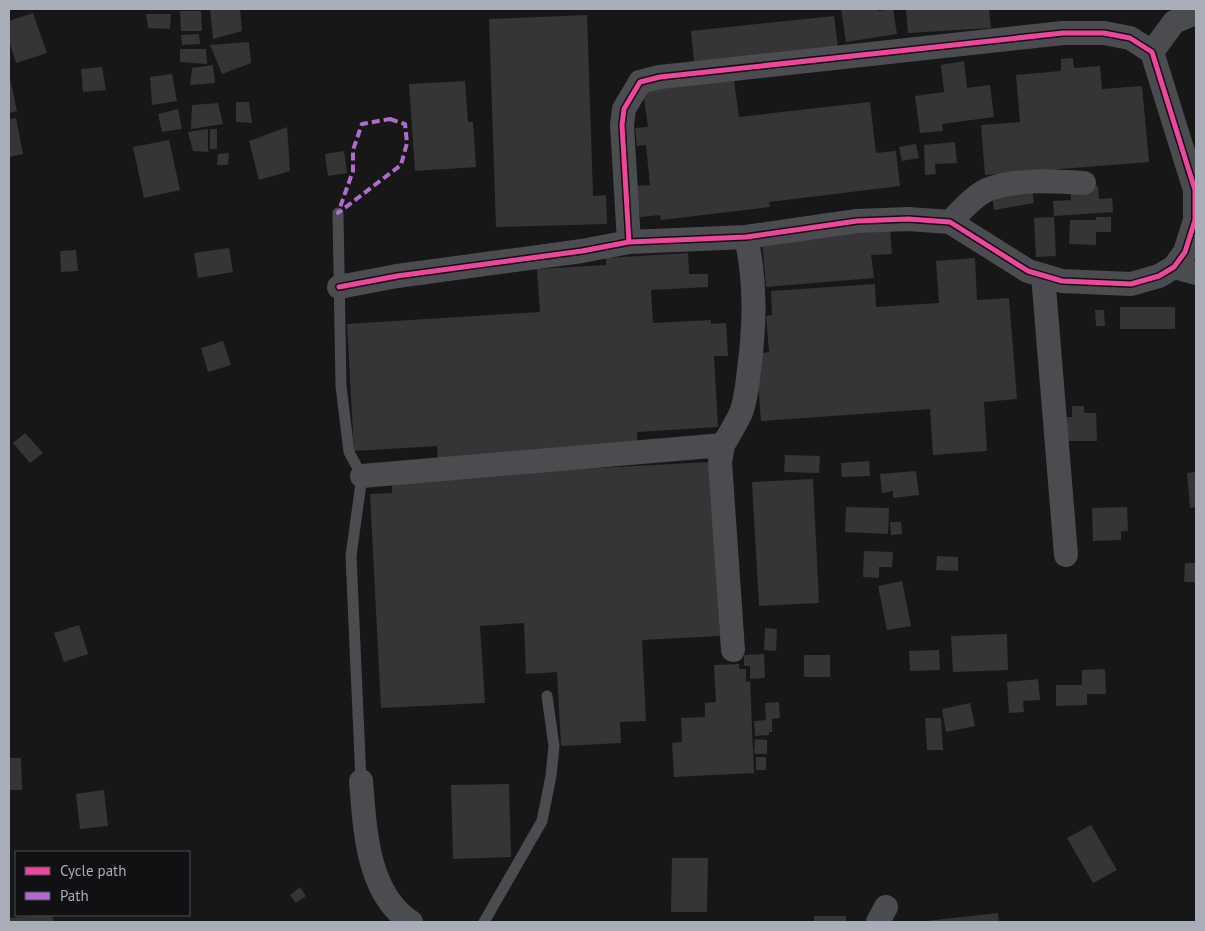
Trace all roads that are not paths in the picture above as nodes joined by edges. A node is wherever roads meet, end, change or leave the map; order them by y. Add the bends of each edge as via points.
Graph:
1 (1196, 13) edge
2 (1152, 52) junction
3 (1084, 183) dead end
4 (1196, 189) edge
5 (338, 213) dead end
6 (950, 222) junction
7 (746, 237) junction
8 (629, 242) junction
9 (1185, 270) edge
10 (1043, 275) junction
11 (339, 287) junction
12 (723, 445) junction
13 (362, 476) junction
14 (1066, 555) dead end
15 (733, 650) dead end
16 (547, 696) dead end
17 (361, 781) joint
18 (411, 922) edge
19 (484, 922) edge

1 - 2 street via 1174,22
2 - 4 street
2 - 8 street via 1121,36 1063,33 660,76 640,82 624,109 622,125
3 - 6 street via 1025,183 991,188
4 - 9 street via 1196,220 1185,252
5 - 11 lane
6 - 7 street via 908,219 857,221
6 - 10 street via 1007,260
7 - 8 street
7 - 12 street via 755,296 753,338 741,414
8 - 11 street
9 - 10 street via 1131,284 1062,281
10 - 14 street
11 - 13 lane via 342,395 349,452
12 - 13 street
12 - 15 street via 720,462
13 - 17 lane via 351,556
16 - 19 lane via 554,746 542,821
17 - 18 street via 365,832 378,882 398,914

